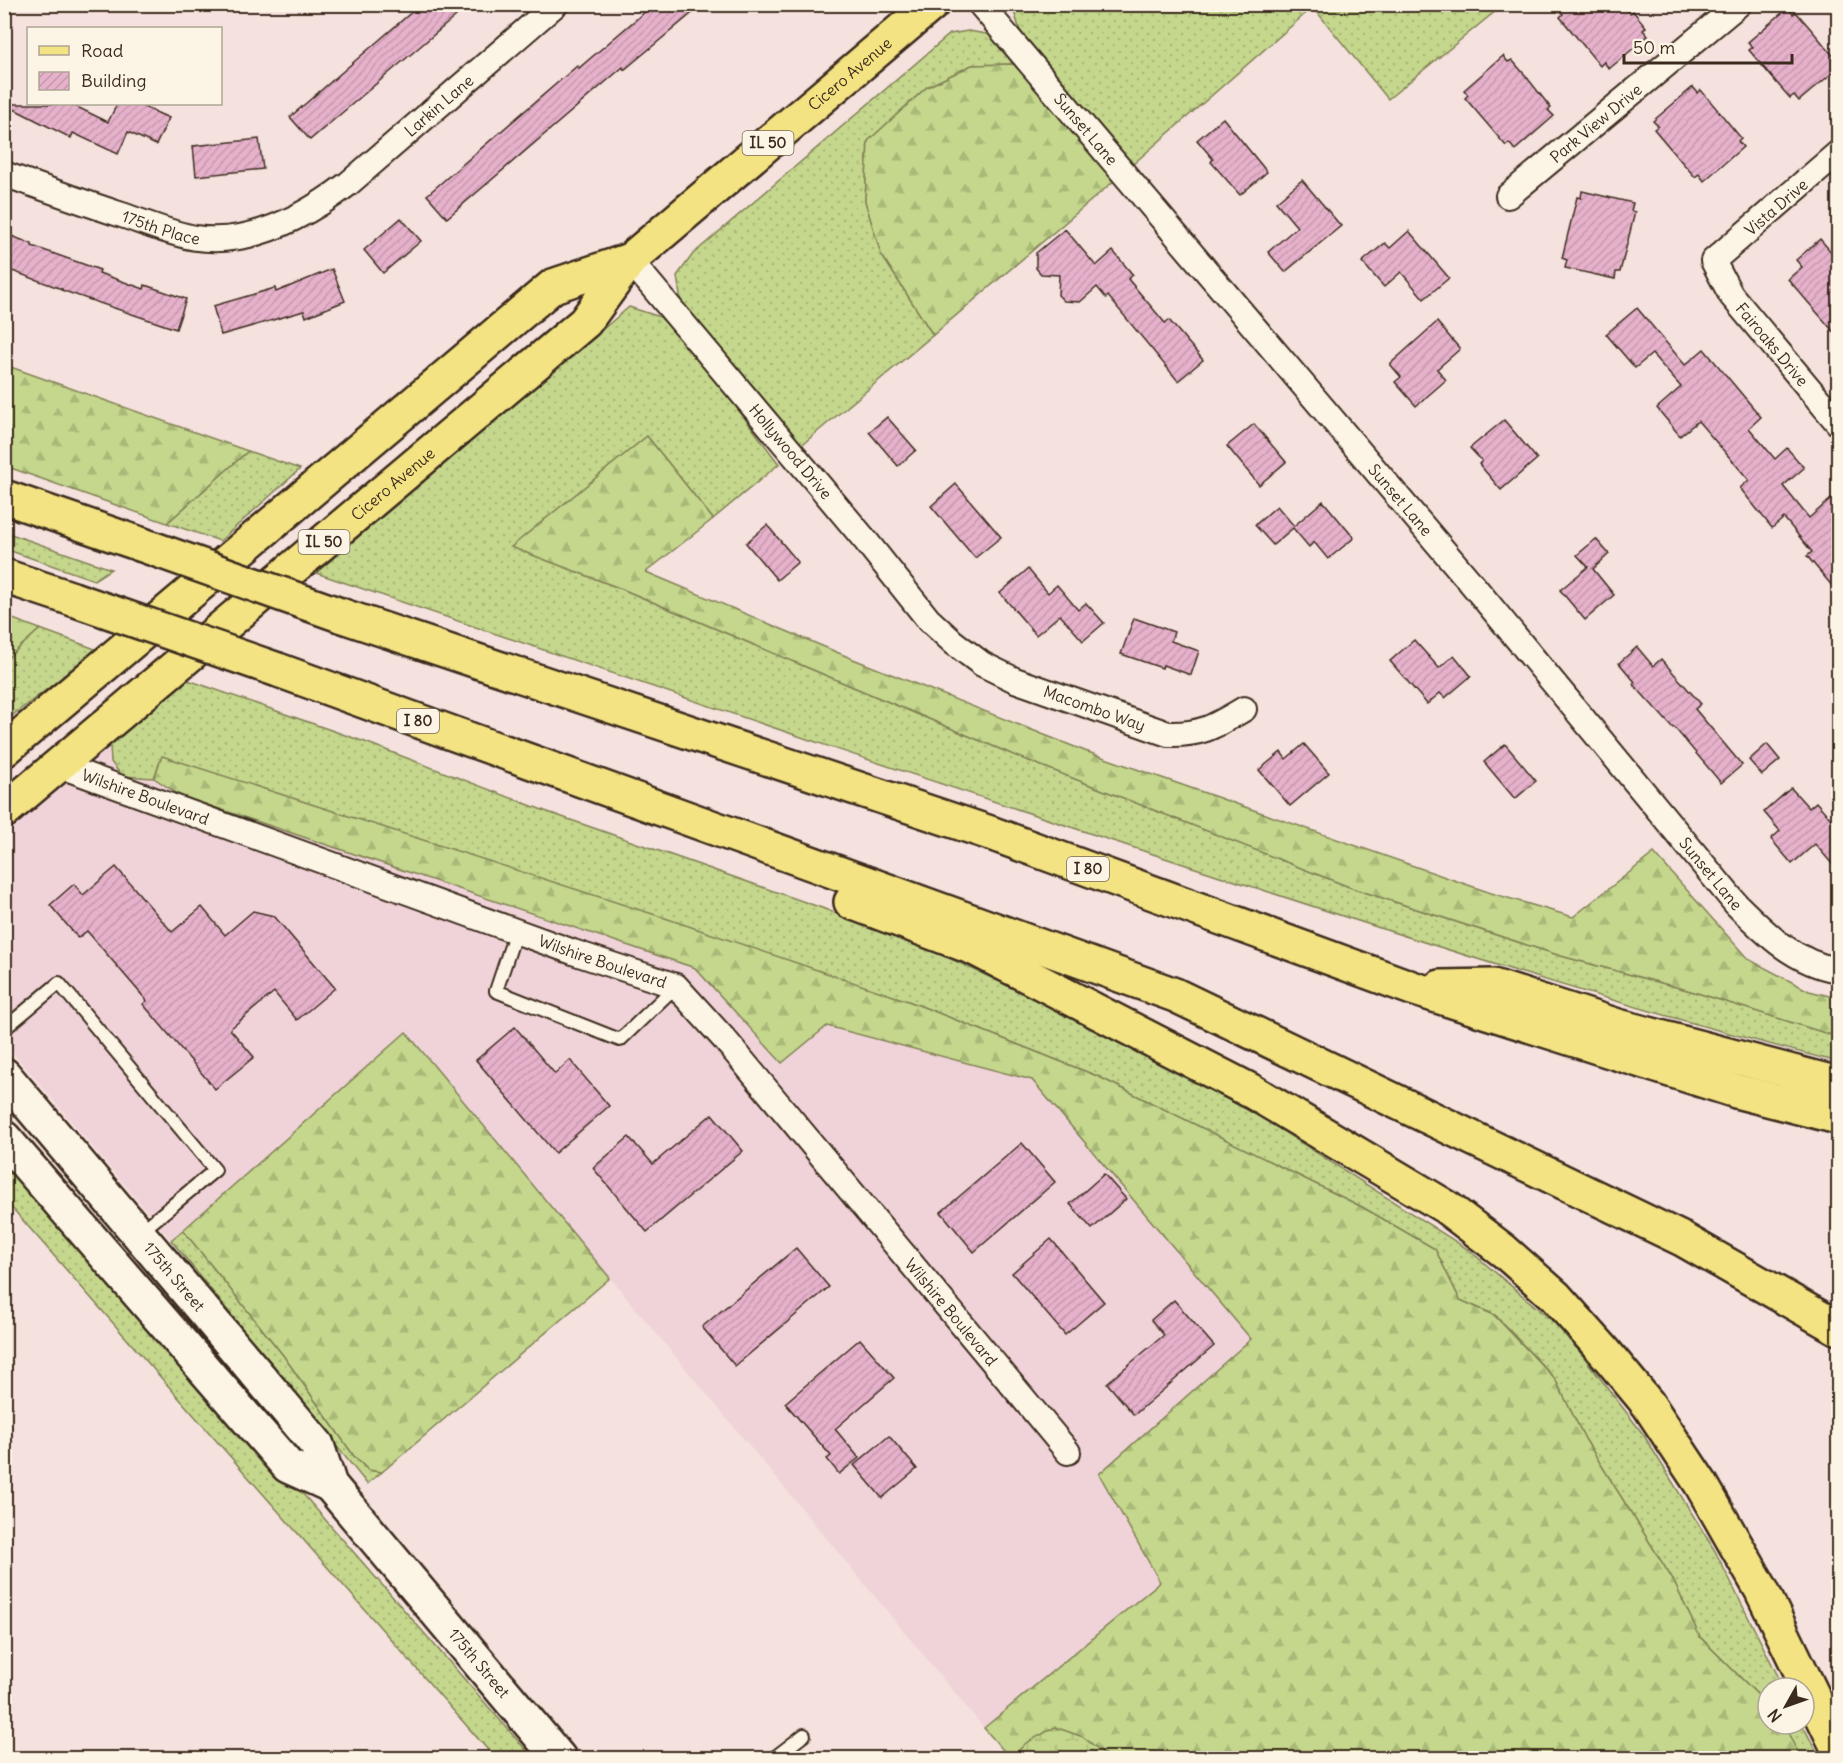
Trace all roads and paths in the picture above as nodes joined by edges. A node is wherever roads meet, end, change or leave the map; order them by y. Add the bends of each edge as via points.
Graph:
1 (556, 4) edge
2 (932, 4) edge
3 (980, 4) edge
4 (1739, 4) edge
5 (1839, 153) edge
6 (4, 174) edge
7 (1508, 196) dead end
8 (320, 205) joint
9 (630, 260) junction
10 (1713, 261) joint
11 (1839, 423) edge
12 (4, 497) edge
13 (4, 576) edge
14 (953, 642) joint
15 (1244, 709) dead end
16 (4, 750) edge
17 (58, 765) junction
18 (558, 773) junction
19 (4, 811) edge
20 (516, 931) junction
21 (1839, 970) edge
22 (676, 986) junction
23 (1412, 988) junction
24 (4, 1029) edge
25 (4, 1075) edge
26 (1839, 1084) edge
27 (1839, 1117) edge
28 (4, 1138) edge
29 (138, 1233) junction
30 (1839, 1328) edge
31 (1068, 1452) dead end
32 (330, 1485) junction
33 (804, 1735) dead end
34 (1839, 1748) edge
35 (559, 1758) edge
36 (774, 1758) edge

1 - 8 street, Larkin Lane
2 - 9 main road, Cicero Avenue / IL 50
3 - 21 street, Sunset Lane via 1472,584 1736,904 1775,942 1814,964
4 - 7 street, Park View Drive
5 - 10 street, Vista Drive
6 - 8 street, 175th Place via 198,238 255,233 285,224
9 - 14 street, Hollywood Drive via 928,619
9 - 16 main road, Cicero Avenue / IL 50 via 553,286
9 - 17 main road, Cicero Avenue / IL 50 via 585,322
10 - 11 street, Fairoaks Drive via 1731,295
12 - 23 main road, I 80, bridge via 340,615 993,834
13 - 18 main road, I 80, bridge via 278,670
14 - 15 street, Macombo Way via 982,664 1015,680 1168,734 1192,734 1212,728
17 - 19 main road, Cicero Avenue / IL 50
17 - 20 street, Wilshire Boulevard
18 - 30 main road, I 80 via 1175,995 1684,1240
18 - 34 main road via 827,893 984,953 1262,1098 1446,1207 1496,1245 1555,1296 1648,1404 1701,1484 1761,1589
20 - 22 street, Wilshire Boulevard
20 - 22 lane via 496,991 620,1040
22 - 31 street, Wilshire Boulevard via 734,1050
23 - 26 main road via 1493,986 1618,1026
23 - 27 main road, I 80 via 1736,1091
24 - 29 lane via 59,983 215,1170
25 - 29 street, 175th Street
28 - 32 street, 175th Street via 288,1466
29 - 32 street, 175th Street via 317,1445
32 - 35 street, 175th Street
33 - 36 lane

